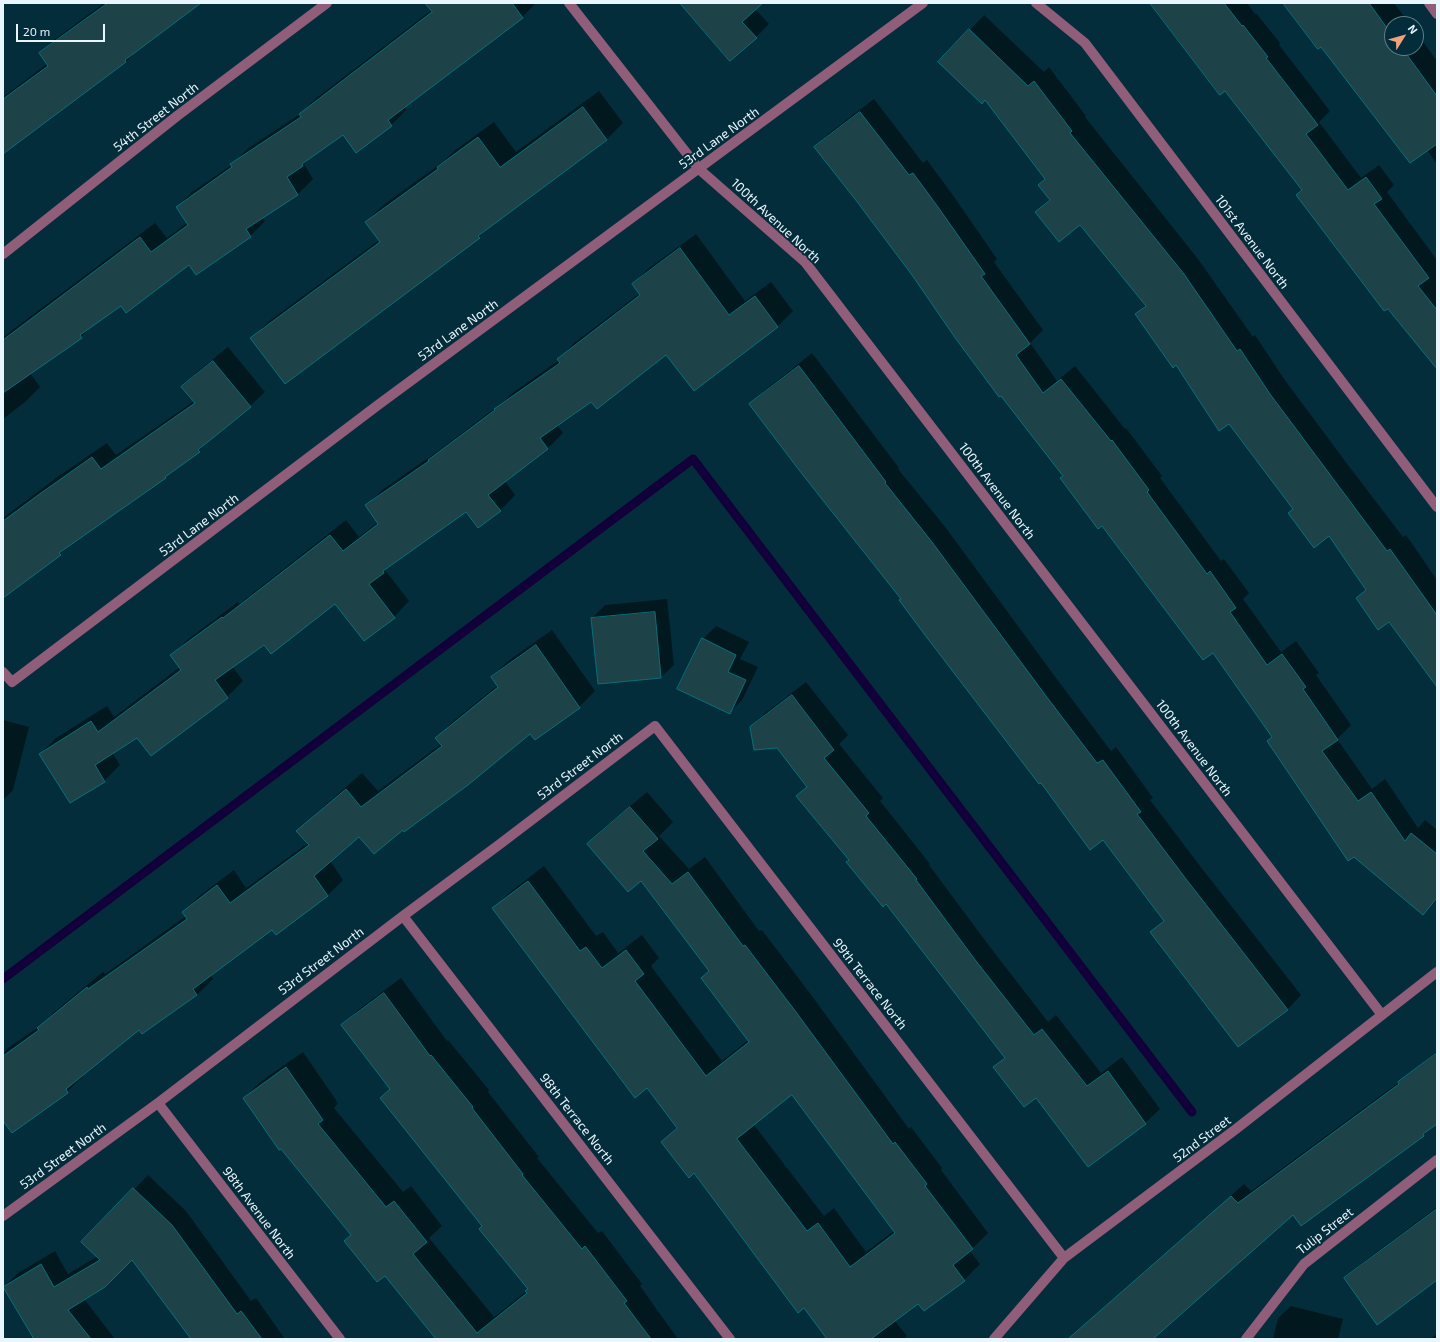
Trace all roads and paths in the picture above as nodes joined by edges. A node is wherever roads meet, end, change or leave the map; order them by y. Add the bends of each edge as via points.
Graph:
1 (327, 3) edge
2 (569, 3) edge
3 (923, 3) edge
4 (1036, 3) edge
5 (1429, 3) edge
6 (1437, 14) edge
7 (699, 169) junction
8 (3, 254) edge
9 (1437, 507) edge
10 (3, 672) edge
11 (655, 726) joint
12 (403, 916) junction
13 (1437, 972) edge
14 (1382, 1015) junction
15 (158, 1103) junction
16 (1437, 1160) edge
17 (3, 1216) edge
18 (1064, 1258) junction
19 (340, 1339) edge
20 (730, 1339) edge
21 (994, 1339) edge
22 (1246, 1339) edge

1 - 8 street, 54th Street North via 177,116
2 - 7 street, 100th Avenue North
3 - 7 street, 53rd Lane North
4 - 9 street, 101st Avenue North via 1085,43
5 - 6 street
7 - 10 street, 53rd Lane North via 372,410 12,682
7 - 14 street, 100th Avenue North via 805,262
11 - 12 street, 53rd Street North
11 - 18 street, 99th Terrace North
12 - 15 street, 53rd Street North
12 - 20 street, 98th Terrace North
13 - 14 street, 52nd Street
14 - 18 street, 52nd Street
15 - 17 street, 53rd Street North
15 - 19 street, 98th Avenue North
16 - 22 street, Tulip Street via 1304,1264
18 - 21 street, 52nd Street

